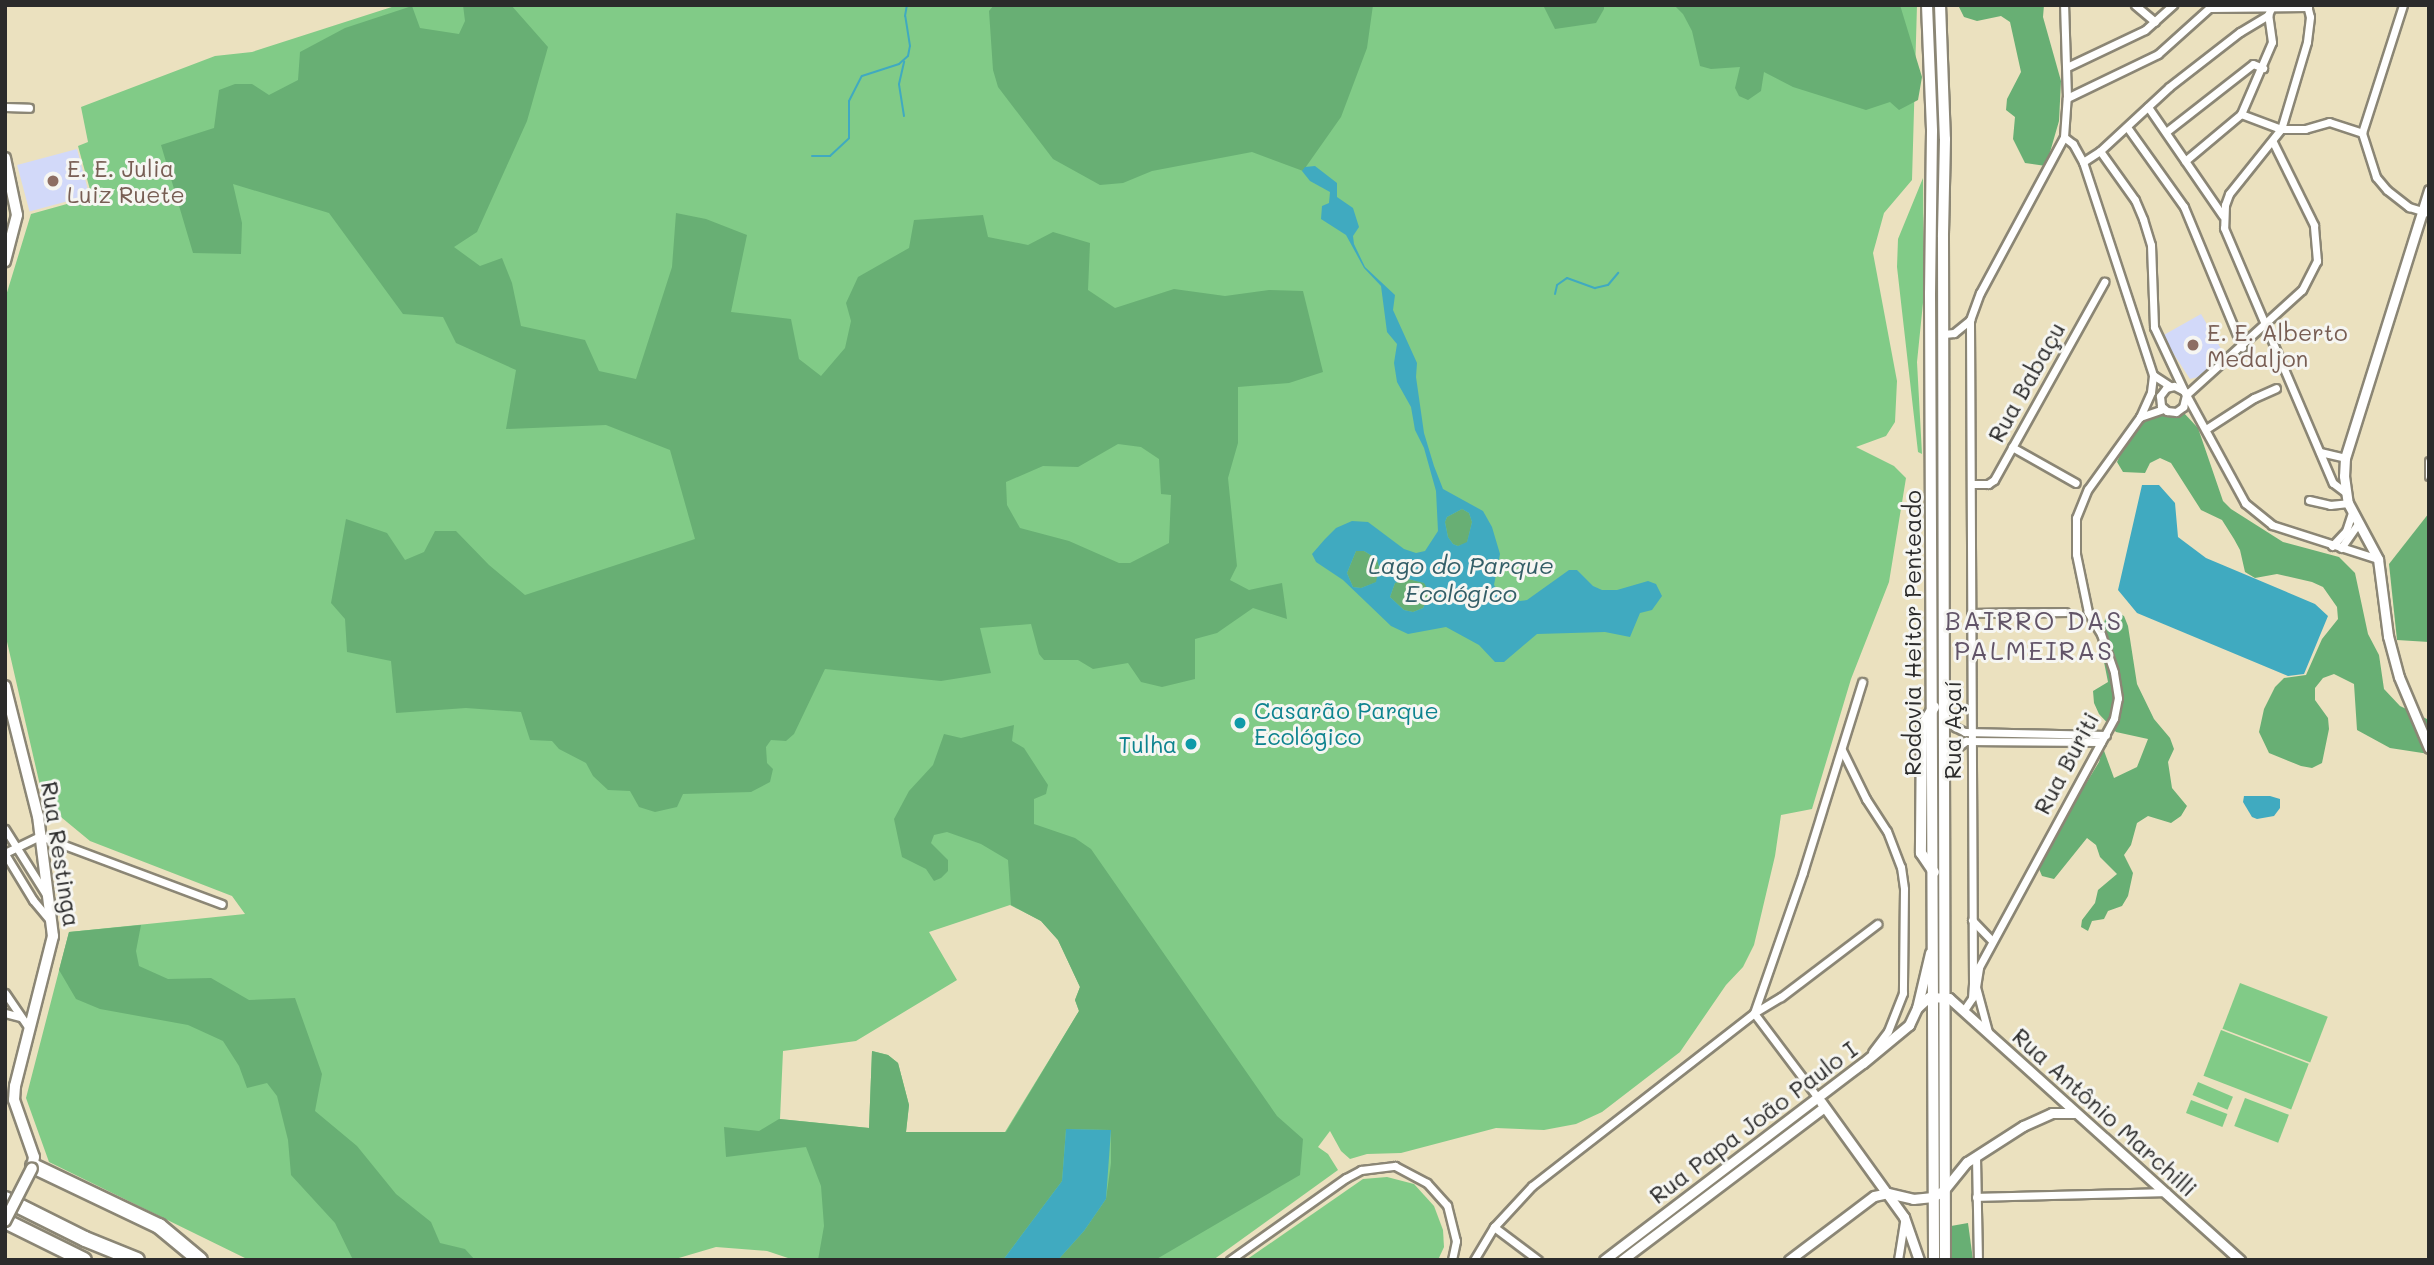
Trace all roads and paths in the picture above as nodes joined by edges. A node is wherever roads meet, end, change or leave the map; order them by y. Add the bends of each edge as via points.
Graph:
1 (1927, 5) edge
2 (1940, 5) edge
3 (2064, 5) edge
4 (2135, 5) edge
5 (2173, 5) edge
6 (2393, 5) edge
7 (2403, 5) edge
8 (2273, 6) edge
9 (2307, 6) edge
10 (2268, 15) junction
11 (2399, 16) junction
12 (2155, 22) junction
13 (2067, 67) junction
14 (2263, 68) junction
15 (2067, 98) junction
16 (5, 107) edge
17 (2148, 107) junction
18 (29, 108) dead end
19 (2241, 114) junction
20 (2127, 127) junction
21 (2281, 130) junction
22 (2166, 131) junction
23 (2362, 133) junction
24 (2064, 138) junction
25 (2273, 142) junction
26 (2100, 151) junction
27 (5, 158) edge
28 (2185, 161) junction
29 (2083, 162) junction
30 (2429, 190) edge
31 (2425, 212) edge
32 (2224, 216) junction
33 (5, 261) edge
34 (2104, 282) dead end
35 (1970, 320) junction
36 (2266, 324) junction
37 (1944, 334) junction
38 (2242, 346) junction
39 (2153, 375) junction
40 (2170, 386) junction
41 (2276, 388) dead end
42 (2185, 393) junction
43 (2160, 396) junction
44 (2148, 401) junction
45 (2163, 409) junction
46 (2180, 410) junction
47 (2196, 414) junction
48 (2140, 417) junction
49 (2206, 429) junction
50 (2012, 447) junction
51 (2320, 452) junction
52 (2345, 458) junction
53 (2429, 461) edge
54 (2429, 476) edge
55 (2076, 483) dead end
56 (1971, 484) junction
57 (2345, 492) junction
58 (2309, 500) dead end
59 (2350, 507) junction
60 (2358, 524) junction
61 (2332, 546) junction
62 (2341, 548) junction
63 (2378, 559) junction
64 (1971, 612) junction
65 (2064, 612) dead end
66 (1862, 682) dead end
67 (5, 686) edge
68 (1939, 711) junction
69 (1972, 736) junction
70 (2103, 738) junction
71 (2429, 748) edge
72 (1842, 750) junction
73 (1943, 759) junction
74 (5, 829) edge
75 (40, 836) junction
76 (17, 847) junction
77 (5, 853) edge
78 (51, 903) junction
79 (222, 904) dead end
80 (1971, 920) junction
81 (52, 922) junction
82 (1877, 924) dead end
83 (1934, 934) junction
84 (1992, 941) junction
85 (5, 993) edge
86 (1939, 996) junction
87 (1917, 1008) junction
88 (1964, 1010) junction
89 (5, 1013) edge
90 (1754, 1013) junction
91 (21, 1017) junction
92 (1895, 1018) junction
93 (29, 1028) junction
94 (1904, 1029) junction
95 (1987, 1032) junction
96 (1863, 1063) junction
97 (2049, 1088) junction
98 (1818, 1098) junction
99 (1824, 1107) junction
100 (2076, 1113) junction
101 (2047, 1115) junction
102 (1972, 1160) junction
103 (33, 1167) junction
104 (1944, 1190) junction
105 (2166, 1192) junction
106 (1888, 1193) junction
107 (1933, 1197) junction
108 (1976, 1197) junction
109 (5, 1199) edge
110 (1903, 1217) junction
111 (5, 1221) edge
112 (1494, 1227) junction
113 (84, 1260) edge
114 (137, 1260) edge
115 (200, 1260) edge
116 (1230, 1260) edge
117 (1452, 1260) edge
118 (1474, 1260) edge
119 (1538, 1260) edge
120 (1604, 1260) edge
121 (1622, 1260) edge
122 (1789, 1260) edge
123 (1898, 1260) edge
124 (1919, 1260) edge
125 (1934, 1260) edge
126 (1945, 1260) edge
127 (1978, 1260) edge
128 (2240, 1260) edge

1 - 68 main road, Rodovia Heitor Penteado
2 - 37 main road, Rodovia Heitor Penteado
3 - 13 street
4 - 12 street
5 - 12 street
6 - 11 street
7 - 11 street
8 - 9 street
8 - 10 street
8 - 15 street via 2209,8 2158,54
9 - 21 street via 2307,42
10 - 14 street via 2272,42
10 - 17 street via 2240,32
11 - 23 street
12 - 13 street
13 - 15 street
14 - 19 street
14 - 22 street via 2253,64
15 - 24 street
16 - 18 street
17 - 20 street
17 - 22 street
19 - 21 street
19 - 28 street
20 - 26 street
20 - 38 street via 2184,207
21 - 23 street via 2329,122
21 - 25 street
22 - 28 street
23 - 31 street via 2376,177 2397,199
24 - 29 street
24 - 35 street via 1980,293
25 - 32 street via 2237,181
25 - 36 street via 2314,225 2318,245 2311,276 2302,290
26 - 29 street
26 - 42 street via 2143,219 2151,245 2154,327
27 - 33 main road via 17,215
28 - 32 street
29 - 39 street
30 - 31 street
31 - 52 street
32 - 36 street via 2224,228
34 - 50 street, Rua Babaçu
35 - 37 street via 1954,333
35 - 56 street, Rua Açaí
36 - 38 street
36 - 51 street
37 - 68 main road, Rodovia Heitor Penteado
38 - 42 street
39 - 40 street
39 - 44 street, Rua Buriti
40 - 42 street
40 - 43 street
41 - 49 street
42 - 46 street
42 - 47 street
43 - 44 street
43 - 45 street
44 - 48 street, Rua Buriti
45 - 46 street via 2171,413
45 - 48 street
46 - 47 street
47 - 49 street
48 - 70 street, Rua Buriti via 2088,489 2076,518 2076,554 2088,612 2114,672 2118,698
49 - 61 street via 2256,515
50 - 55 street
50 - 56 street, Rua Babaçu via 1994,480
51 - 52 street
51 - 57 street via 2333,483
52 - 57 street
53 - 54 street
56 - 64 street, Rua Açaí
57 - 59 street
58 - 59 street
59 - 60 street
59 - 61 street via 2346,531
60 - 62 street
60 - 63 street
61 - 62 street
62 - 63 street
63 - 71 street via 2388,636 2399,677
64 - 65 street
64 - 69 street, Rua Açaí
66 - 72 street
67 - 75 main road, Rua Restinga
68 - 69 street
68 - 73 main road, Rodovia Heitor Penteado
68 - 83 main road, Rodovia Heitor Penteado
69 - 70 street
69 - 73 street
69 - 80 street, Rua Açaí
70 - 84 street, Rua Buriti
72 - 90 street
72 - 92 street via 1887,831 1901,867 1905,979
73 - 86 main road, Rodovia Heitor Penteado
74 - 76 street
75 - 76 street
75 - 78 main road, Rua Restinga
75 - 79 street
76 - 77 street
76 - 78 street
77 - 81 street
78 - 81 main road, Rua Restinga
80 - 84 street
80 - 88 street, Rua Açaí via 1972,998
81 - 93 main road, Rua Restinga via 53,946
82 - 90 street
83 - 86 main road, Rodovia Heitor Penteado
83 - 87 street, Rua Papa João Paulo I
84 - 95 street, Rua Buriti via 1979,967 1976,987
85 - 91 street
86 - 87 street, Rua Papa João Paulo I
86 - 88 street, Rua Antônio Marchilli
86 - 104 main road, Rodovia Heitor Penteado
86 - 107 main road, Rodovia Heitor Penteado
87 - 94 street, Rua Papa João Paulo I
88 - 95 street, Rua Antônio Marchilli
89 - 91 street
90 - 98 street
90 - 112 street via 1532,1186
91 - 93 street
92 - 94 street
92 - 96 street
93 - 103 main road, Rua Restinga via 14,1100
94 - 96 street, Rua Papa João Paulo I
95 - 97 street, Rua Antônio Marchilli
96 - 98 street, Rua Papa João Paulo I
97 - 100 street, Rua Antônio Marchilli
97 - 101 street via 2052,1103
98 - 99 street
98 - 120 street, Rua Papa João Paulo I
99 - 106 street
99 - 121 street, Rua Papa João Paulo I
100 - 101 street
100 - 105 street, Rua Antônio Marchilli
101 - 102 street
102 - 104 street
102 - 108 street
103 - 111 main road, bridge
103 - 115 highway via 159,1226
104 - 107 street
104 - 126 main road, Rodovia Heitor Penteado
105 - 108 street
105 - 128 street, Rua Antônio Marchilli
106 - 107 street via 1913,1199
106 - 110 street
106 - 122 street via 1874,1196
107 - 125 main road, Rodovia Heitor Penteado
108 - 127 street
109 - 114 highway
110 - 123 street
110 - 124 street
111 - 113 highway
112 - 118 street
112 - 119 street
116 - 117 street via 1353,1174 1395,1166 1427,1183 1447,1205 1456,1241

